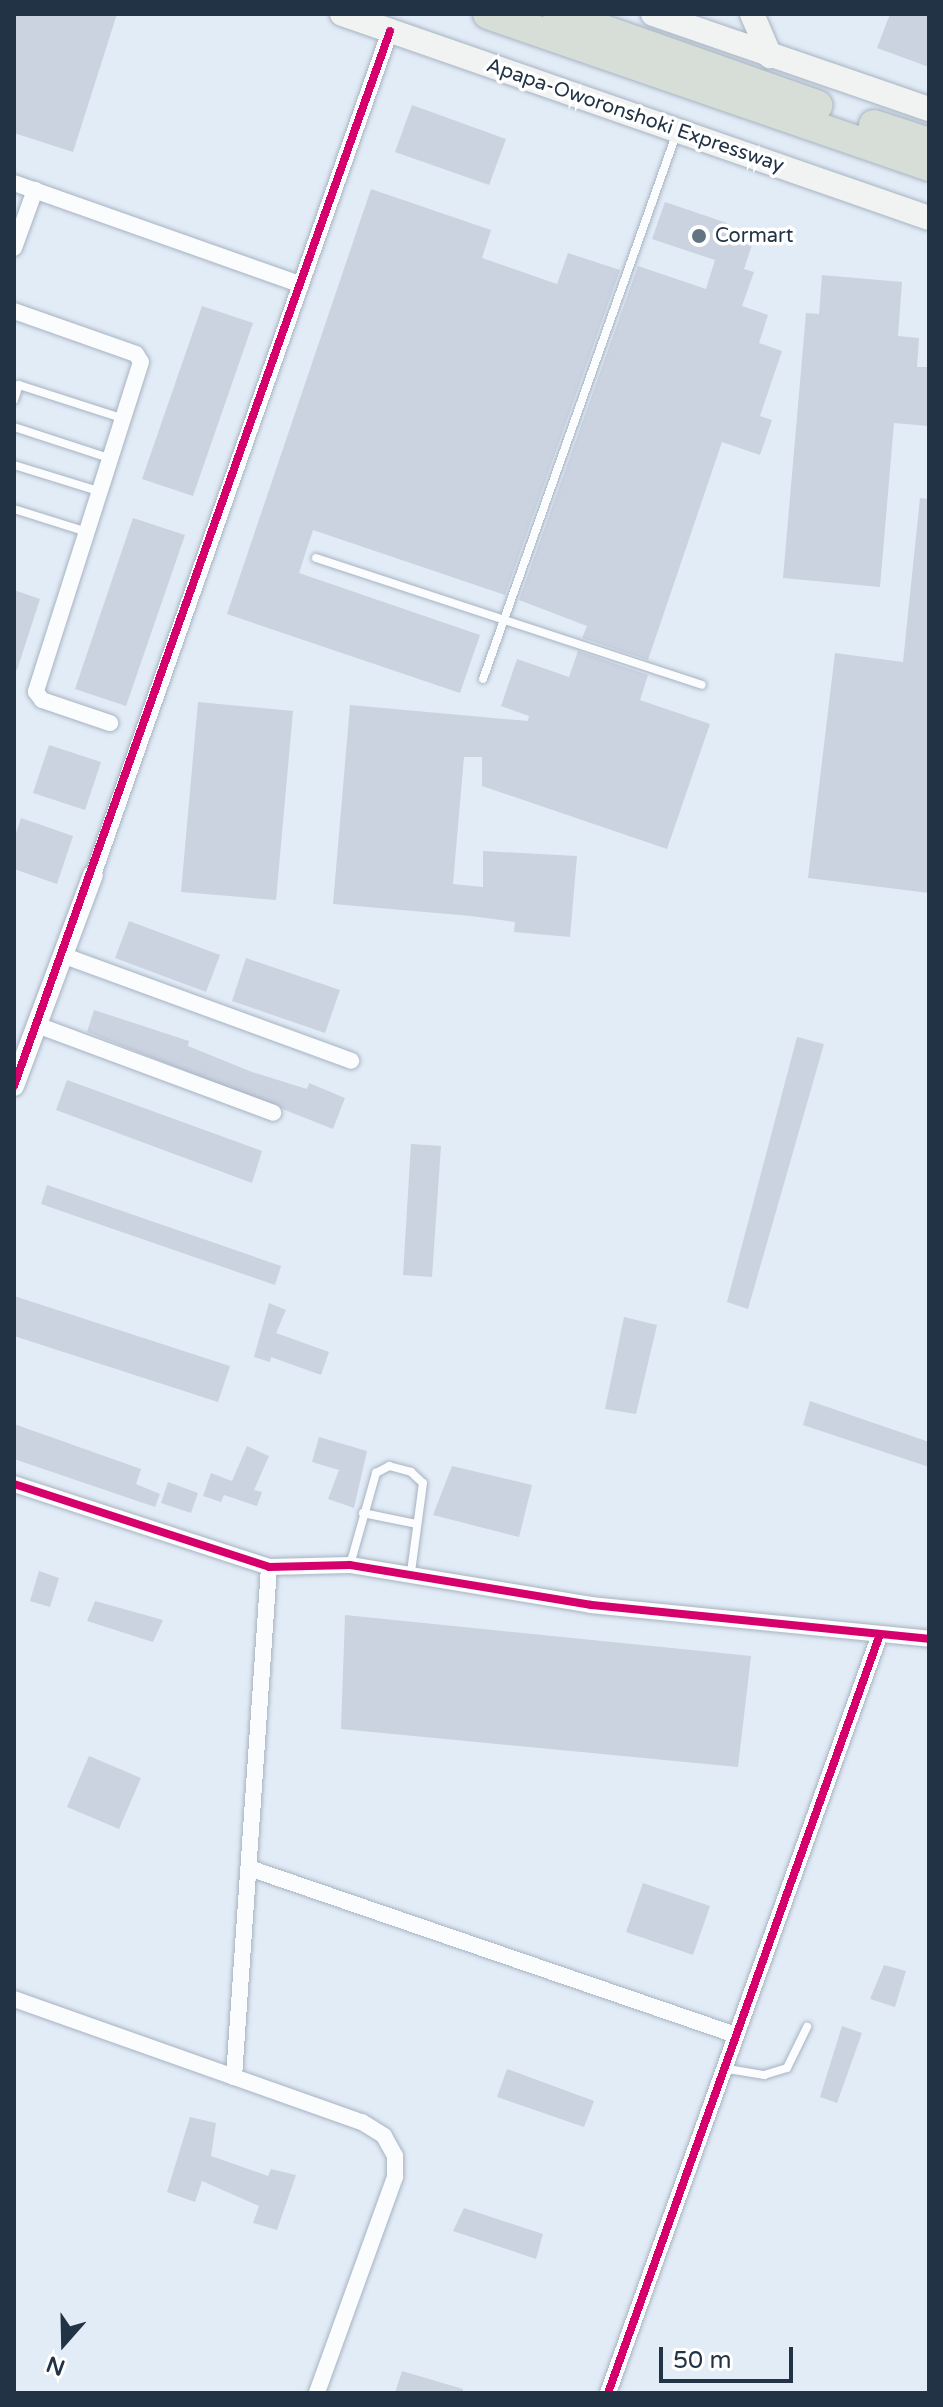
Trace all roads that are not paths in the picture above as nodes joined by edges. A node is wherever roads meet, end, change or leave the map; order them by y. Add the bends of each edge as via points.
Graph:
1 (342, 14) edge
2 (488, 14) edge
3 (558, 14) edge
4 (653, 14) edge
5 (752, 14) edge
6 (390, 31) junction
7 (770, 56) junction
8 (929, 109) edge
9 (677, 131) junction
10 (929, 143) edge
11 (929, 166) edge
12 (14, 183) edge
13 (35, 190) junction
14 (929, 218) edge
15 (14, 248) edge
16 (300, 284) junction
17 (14, 311) edge
18 (14, 400) edge
19 (126, 420) junction
20 (14, 427) edge
21 (113, 459) junction
22 (14, 465) edge
23 (101, 493) junction
24 (14, 509) edge
25 (88, 532) junction
26 (316, 558) dead end
27 (506, 618) junction
28 (483, 679) dead end
29 (702, 685) dead end
30 (110, 723) dead end
31 (93, 875) joint
32 (62, 955) junction
33 (37, 1025) junction
34 (351, 1061) dead end
35 (14, 1086) edge
36 (273, 1113) dead end
37 (14, 1484) edge
38 (363, 1513) junction
39 (416, 1524) junction
40 (350, 1565) junction
41 (269, 1567) junction
42 (411, 1572) junction
43 (880, 1634) junction
44 (929, 1639) edge
45 (249, 1868) junction
46 (14, 1999) edge
47 (807, 2027) dead end
48 (733, 2034) junction
49 (721, 2068) junction
50 (234, 2077) junction
51 (317, 2393) edge
52 (608, 2393) edge

1 - 6 main road, Apapa-Oworonshoki Expressway
2 - 11 highway
3 - 10 highway
4 - 7 main road
5 - 7 main road
6 - 9 main road, Apapa-Oworonshoki Expressway
6 - 16 street
7 - 8 main road
9 - 14 main road, Apapa-Oworonshoki Expressway
9 - 27 lane
12 - 13 street
13 - 15 street
13 - 16 street
16 - 31 street
17 - 19 street via 136,354 141,373
18 - 19 lane via 19,385
19 - 21 street
20 - 21 lane
21 - 23 street
22 - 23 lane
23 - 25 street
24 - 25 lane
25 - 30 street via 36,692 42,700
26 - 27 lane
27 - 28 lane
27 - 29 lane
31 - 32 street
32 - 33 street
32 - 34 street
33 - 35 street
33 - 36 street
37 - 41 street
38 - 39 lane
38 - 39 lane via 376,1473 389,1466 411,1472 423,1483
38 - 40 lane
39 - 42 lane
40 - 41 street
40 - 42 street
41 - 45 street via 253,1746
42 - 43 street via 591,1605
43 - 44 street
43 - 48 street
45 - 48 street
45 - 50 street
46 - 50 street
47 - 49 lane via 787,2068 764,2075
48 - 49 street
49 - 52 street
50 - 51 street via 362,2122 384,2136 395,2156 392,2188

